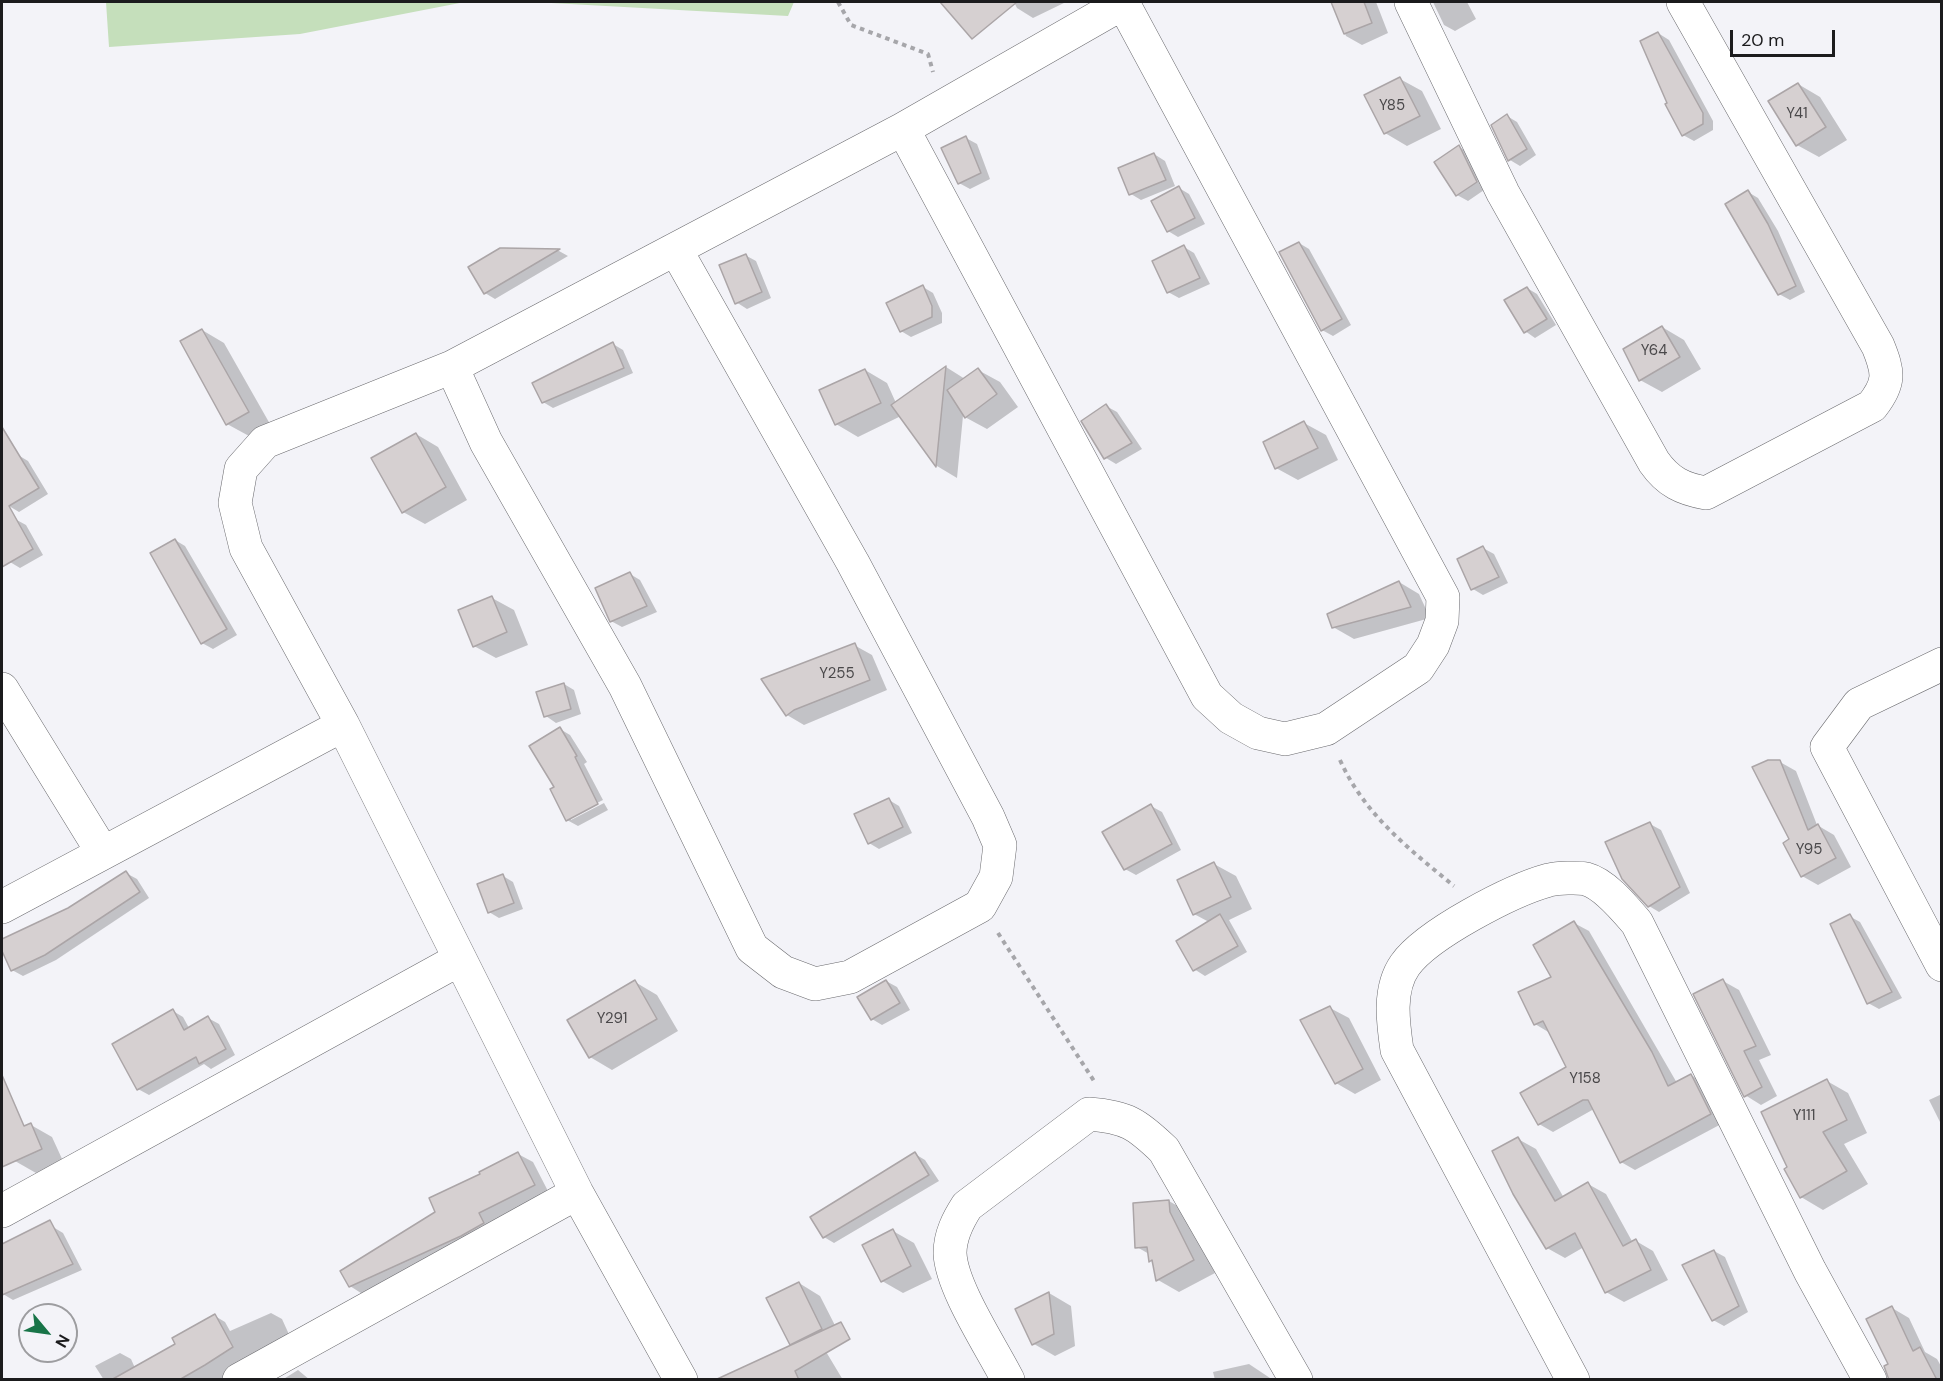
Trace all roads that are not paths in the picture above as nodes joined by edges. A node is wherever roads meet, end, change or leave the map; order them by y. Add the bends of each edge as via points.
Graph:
1 (1124, 2) edge
2 (1411, 2) edge
3 (1683, 2) edge
4 (903, 129) junction
5 (676, 250) junction
6 (452, 367) junction
7 (1941, 664) edge
8 (2, 689) edge
9 (343, 725) junction
10 (103, 853) junction
11 (2, 906) edge
12 (460, 959) junction
13 (1941, 965) edge
14 (578, 1193) junction
15 (2, 1211) edge
16 (239, 1380) edge
17 (681, 1380) edge
18 (1008, 1380) edge
19 (1296, 1380) edge
20 (1572, 1380) edge
21 (1870, 1380) edge

1 - 4 street
1 - 4 street via 1443,597 1442,621 1418,668 1326,729 1285,739 1258,733 1231,718 1206,696
2 - 3 street via 1503,193 1654,462 1665,477 1685,490 1707,493 1872,406 1885,390 1887,368
4 - 5 street
5 - 6 street
5 - 6 street via 854,563 1000,845 996,877 981,906 850,977 815,984 783,972 752,948 626,686 486,442
6 - 9 street via 265,442 241,469 235,503 246,548
7 - 13 street via 1859,704 1827,747
8 - 10 street
9 - 10 street
9 - 12 street
10 - 11 street
12 - 14 street
12 - 15 street
14 - 16 street
14 - 17 street
18 - 19 street via 956,1280 950,1253 955,1226 967,1206 1089,1114 1117,1116 1143,1130 1164,1150
20 - 21 street via 1397,1050 1392,1020 1394,996 1404,966 1423,945 1483,909 1550,880 1587,879 1617,899 1637,923 1810,1271

